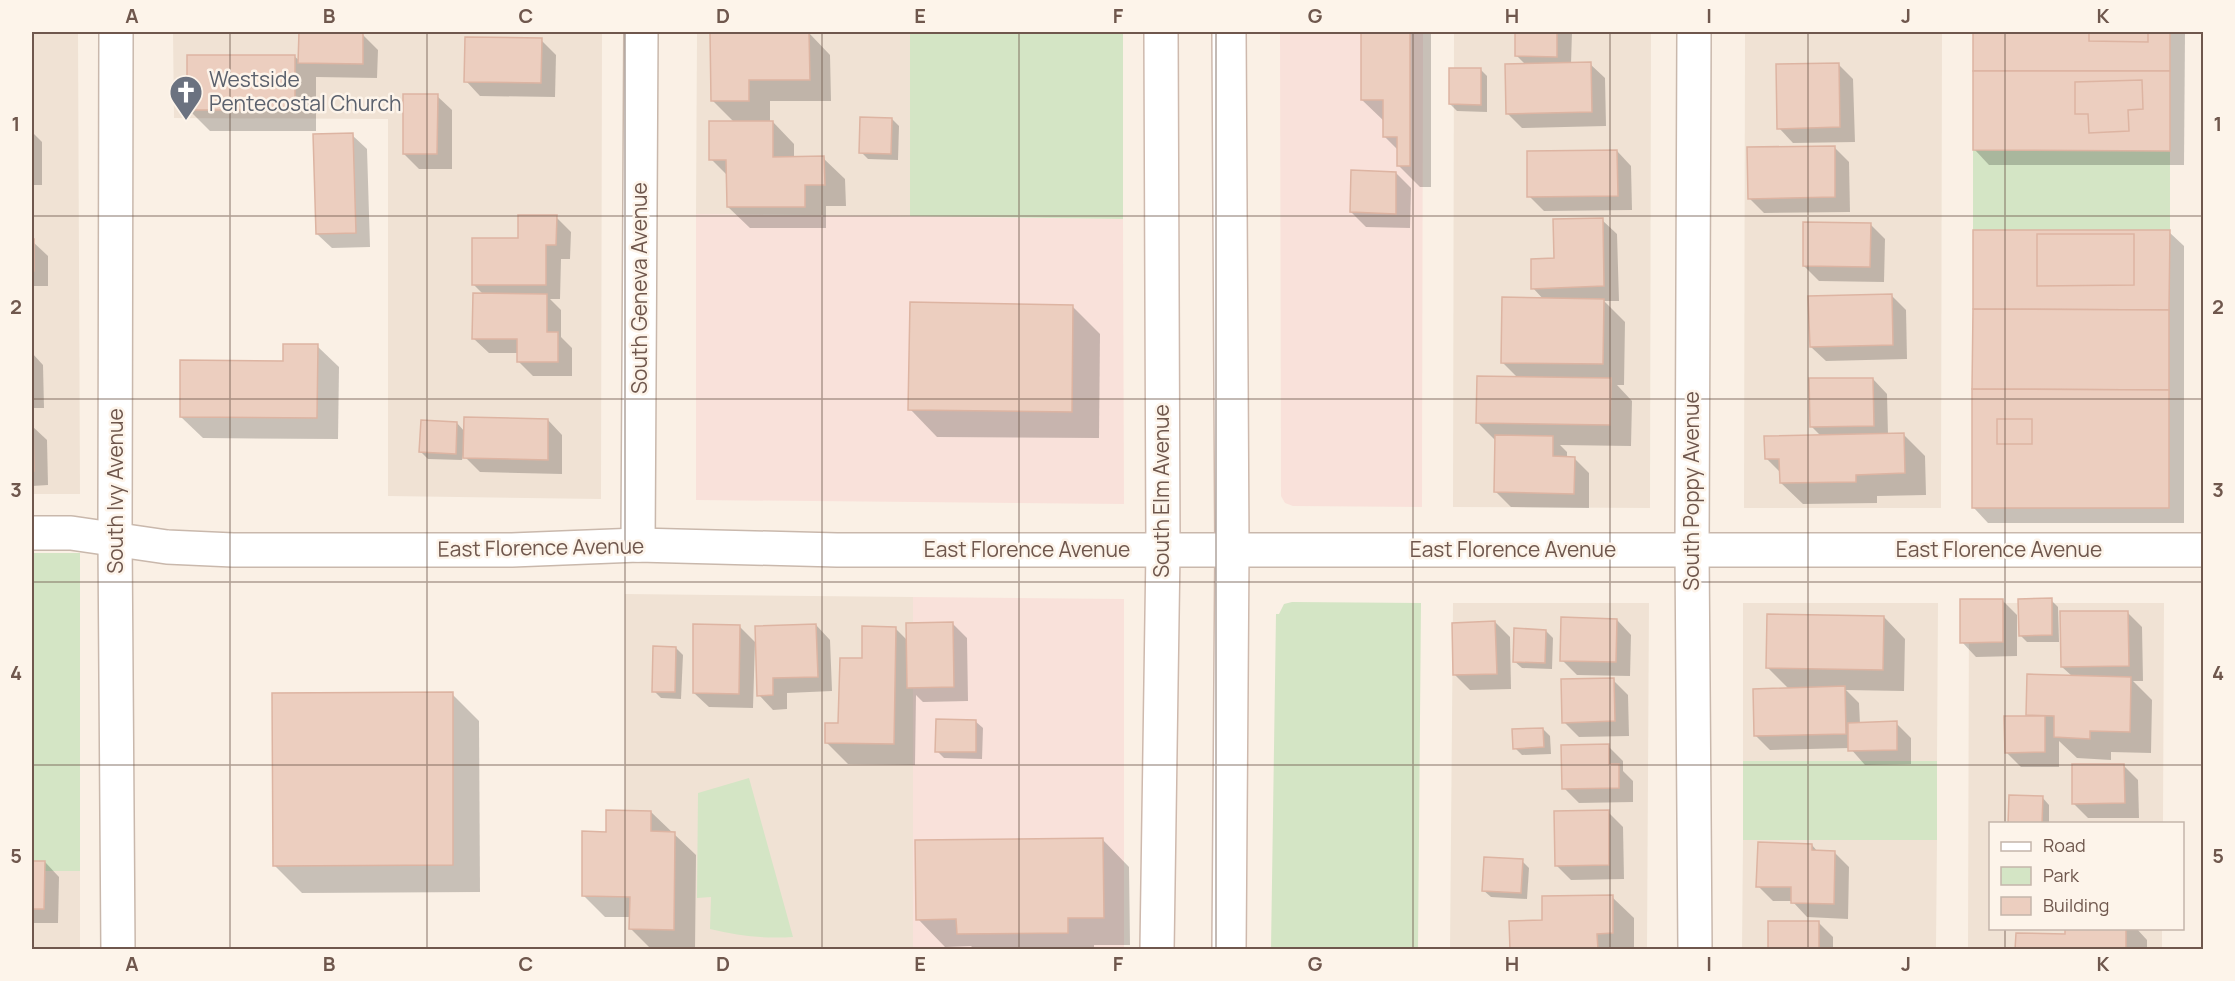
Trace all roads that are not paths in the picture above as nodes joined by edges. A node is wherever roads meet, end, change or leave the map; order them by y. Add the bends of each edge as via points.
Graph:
1 (116, 32) edge
2 (640, 32) edge
3 (1161, 32) edge
4 (1229, 32) edge
5 (1694, 32) edge
6 (32, 533) edge
7 (115, 538) junction
8 (638, 545) junction
9 (1163, 550) junction
10 (1232, 550) junction
11 (1692, 550) junction
12 (2204, 550) edge
13 (118, 950) edge
14 (1157, 950) edge
15 (1229, 950) edge
16 (1695, 950) edge

1 - 7 street, South Ivy Avenue
2 - 8 street, South Geneva Avenue
3 - 9 street, South Elm Avenue
4 - 10 street
5 - 11 street, South Poppy Avenue
6 - 7 street, East Florence Avenue
7 - 8 street, East Florence Avenue via 167,547 233,550 512,550
7 - 13 street, South Ivy Avenue
8 - 9 street, East Florence Avenue via 837,550
9 - 10 street, East Florence Avenue
9 - 14 street, South Elm Avenue
10 - 11 street, East Florence Avenue
10 - 15 street
11 - 12 street, East Florence Avenue
11 - 16 street, South Poppy Avenue

